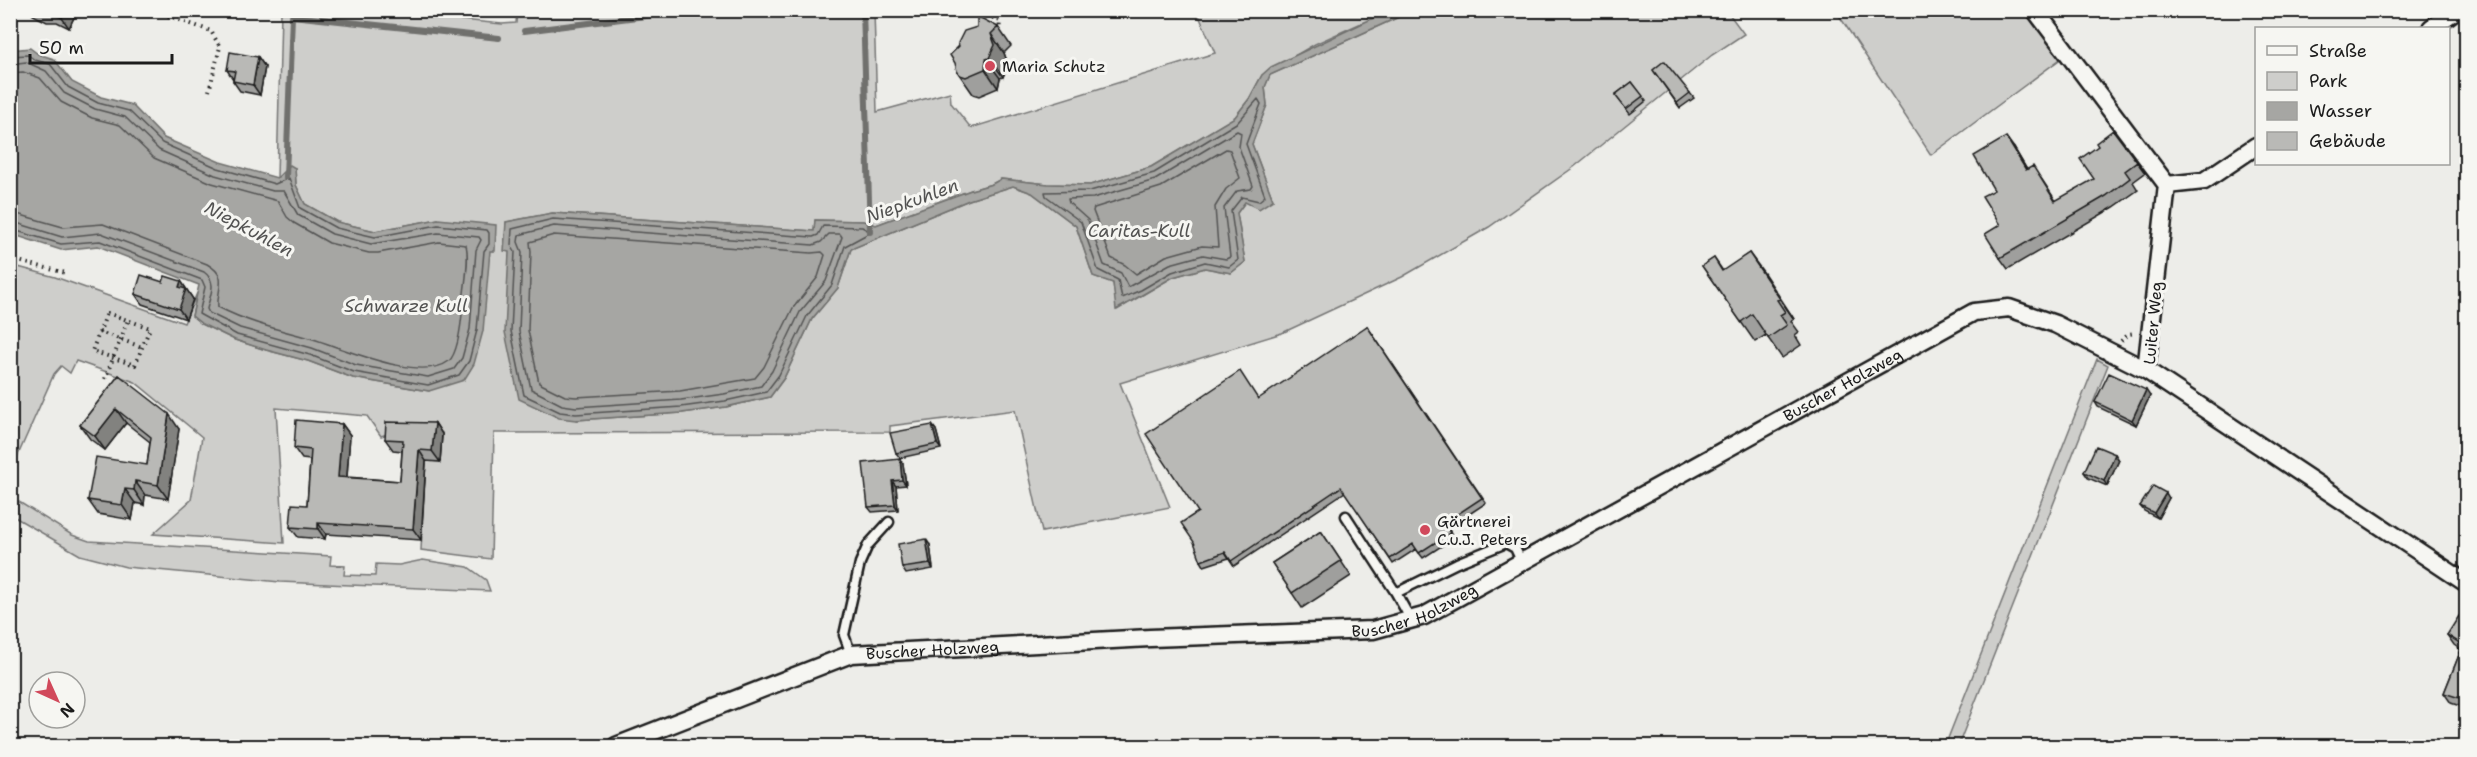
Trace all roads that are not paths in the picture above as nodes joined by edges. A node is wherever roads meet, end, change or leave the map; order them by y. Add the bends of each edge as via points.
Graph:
1 (2034, 10) edge
2 (2456, 10) edge
3 (2432, 27) edge
4 (2255, 147) edge
5 (2167, 185) junction
6 (2146, 370) junction
7 (1346, 516) dead end
8 (889, 522) dead end
9 (1522, 563) junction
10 (2466, 583) edge
11 (1396, 593) junction
12 (1411, 620) junction
13 (851, 654) junction
14 (616, 747) edge

1 - 5 street
2 - 3 street
4 - 5 street via 2204,181
5 - 6 street, Luiter Weg
6 - 9 street, Buscher Holzweg via 2055,324 2009,308 1974,312
6 - 10 street, Luiter Weg
7 - 11 lane
8 - 13 lane via 868,545 860,563 844,635
9 - 11 lane via 1515,548 1506,543
9 - 12 street, Buscher Holzweg
11 - 12 lane
12 - 13 street, Buscher Holzweg via 1372,630
13 - 14 street, Buscher Holzweg

